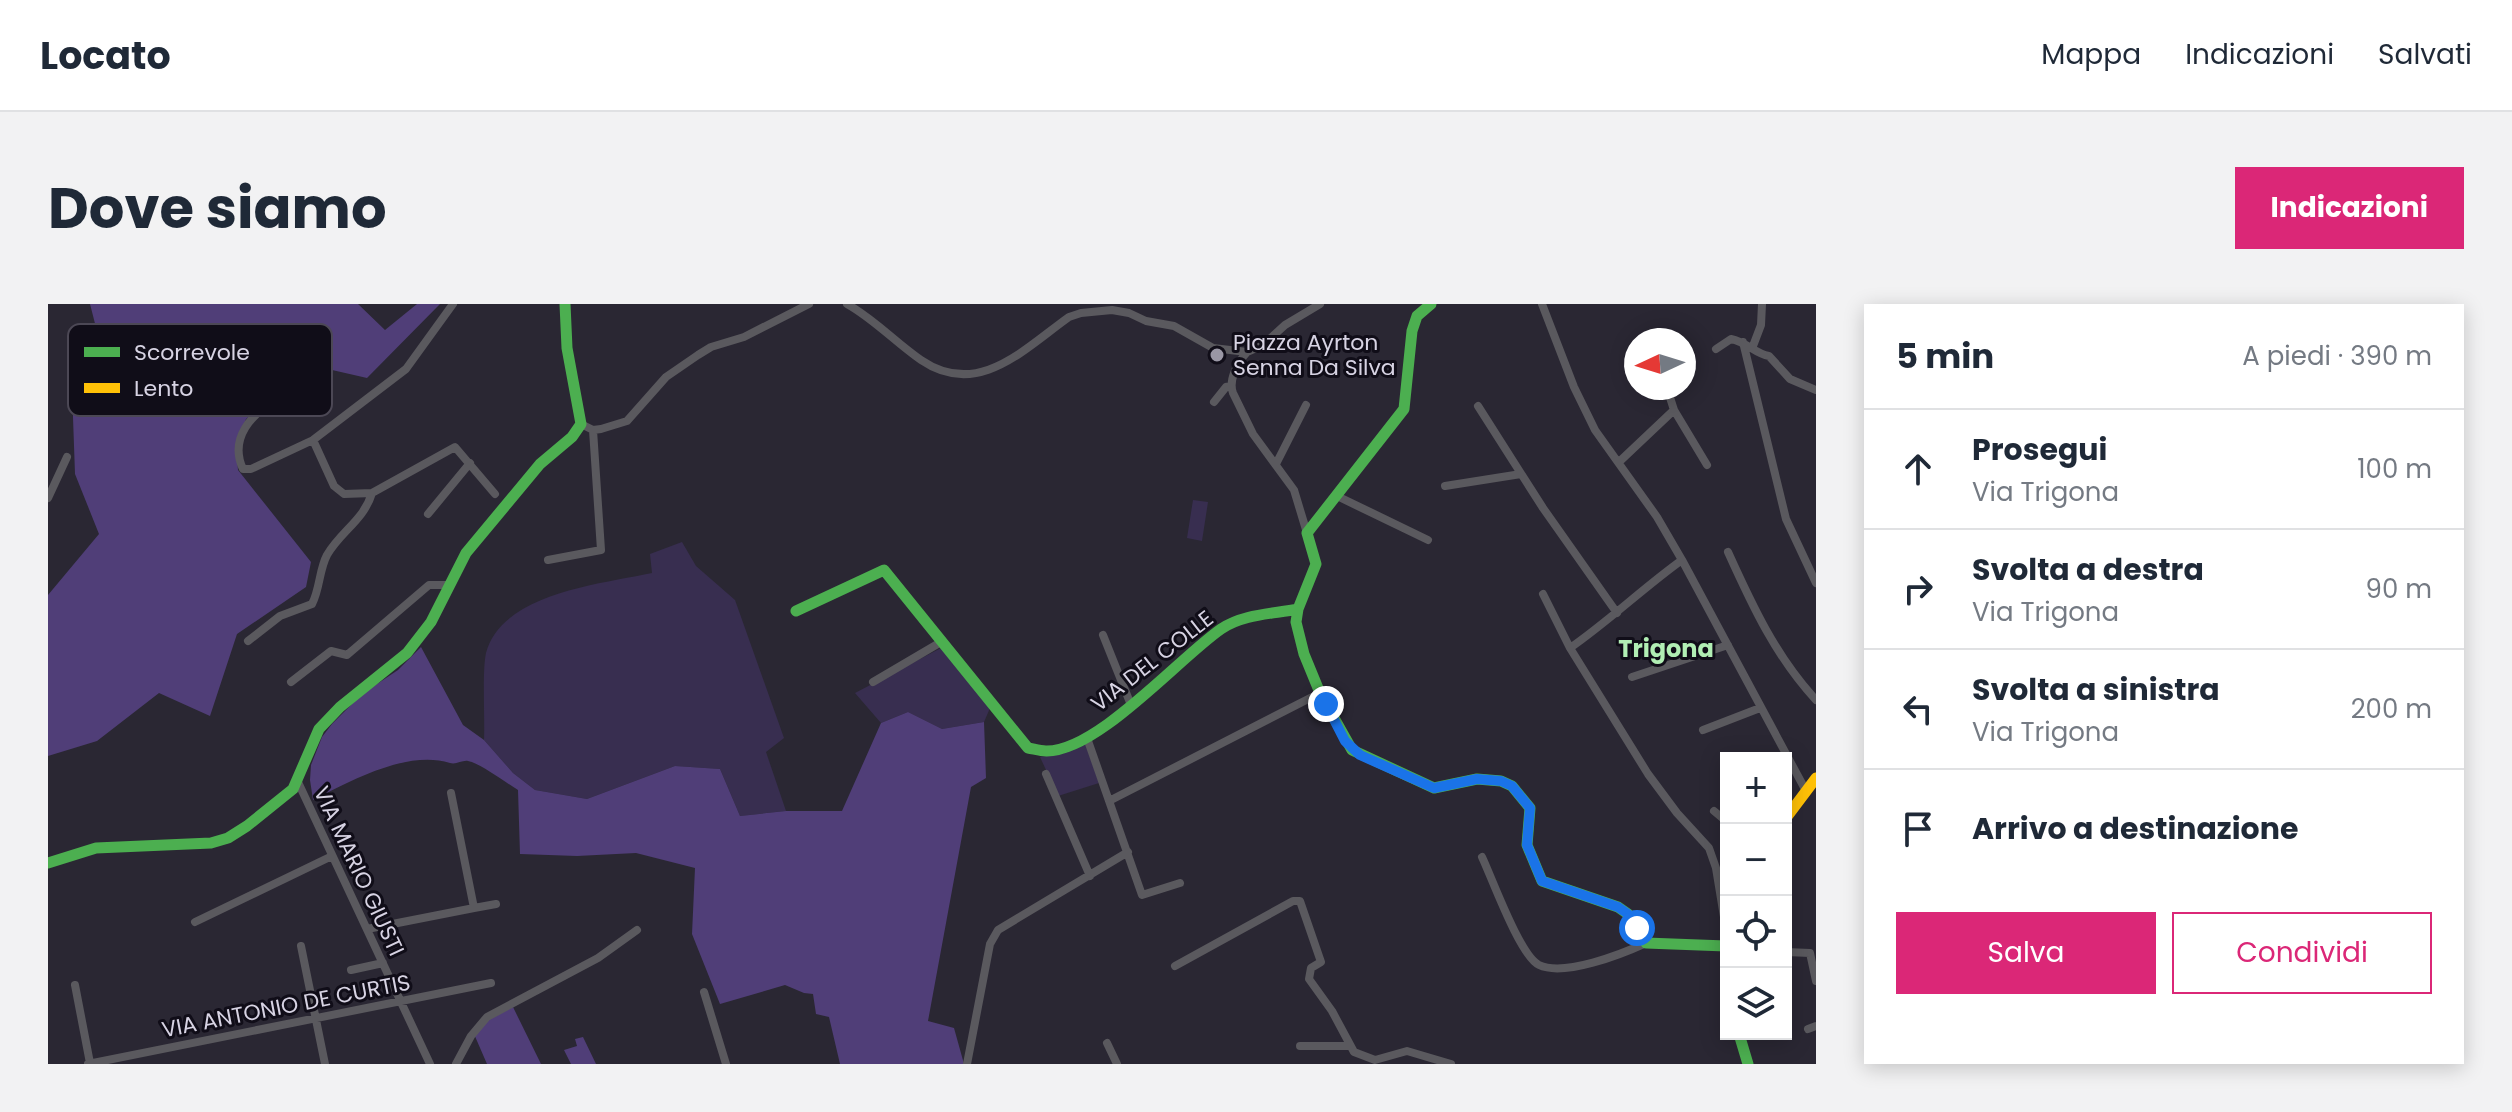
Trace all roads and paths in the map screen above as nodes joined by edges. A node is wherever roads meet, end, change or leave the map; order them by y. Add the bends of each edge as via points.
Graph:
1 (453, 304) edge
2 (565, 304) edge
3 (809, 304) edge
4 (847, 304) edge
5 (1320, 304) edge
6 (1431, 304) edge
7 (1542, 304) edge
8 (1762, 304) edge
9 (1748, 344) junction
10 (1716, 349) dead end
11 (1247, 352) junction
12 (1230, 386) junction
13 (1816, 390) edge
14 (1671, 400) edge
15 (1214, 402) dead end
16 (1306, 405) dead end
17 (1480, 410) dead end
18 (1674, 410) junction
19 (254, 416) edge
20 (587, 427) junction
21 (313, 440) junction
22 (67, 457) dead end
23 (1619, 462) junction
24 (470, 463) junction
25 (1276, 464) junction
26 (1707, 465) dead end
27 (1521, 474) junction
28 (1445, 486) dead end
29 (372, 493) junction
30 (495, 494) dead end
31 (1337, 496) junction
32 (48, 498) edge
33 (428, 514) dead end
34 (1307, 533) junction
35 (1428, 540) dead end
36 (1728, 552) dead end
37 (548, 560) dead end
38 (1682, 560) junction
39 (1816, 583) edge
40 (448, 585) junction
41 (1543, 594) dead end
42 (1298, 609) junction
43 (796, 611) dead end
44 (1617, 613) junction
45 (1103, 635) dead end
46 (248, 641) dead end
47 (941, 642) junction
48 (1728, 645) junction
49 (1570, 648) junction
50 (1632, 677) dead end
51 (291, 682) dead end
52 (873, 682) dead end
53 (1320, 693) junction
54 (1816, 700) edge
55 (1131, 705) junction
56 (1760, 708) junction
57 (1703, 730) dead end
58 (1087, 738) junction
59 (1046, 774) dead end
60 (1816, 778) edge
61 (297, 780) junction
62 (1806, 791) junction
63 (451, 793) dead end
64 (1109, 801) junction
65 (1792, 810) edge
66 (1714, 811) dead end
67 (1720, 816) edge
68 (1128, 852) junction
69 (332, 856) junction
70 (1482, 857) dead end
71 (48, 863) edge
72 (1090, 876) junction
73 (1180, 883) dead end
74 (1721, 896) edge
75 (496, 904) dead end
76 (474, 908) junction
77 (195, 922) dead end
78 (367, 929) junction
79 (637, 930) dead end
80 (1646, 943) junction
81 (301, 946) dead end
82 (1720, 946) edge
83 (1792, 952) edge
84 (383, 963) junction
85 (1175, 966) dead end
86 (351, 970) dead end
87 (1816, 981) edge
88 (491, 983) dead end
89 (75, 985) dead end
90 (704, 992) dead end
91 (400, 1001) junction
92 (315, 1018) junction
93 (1741, 1040) edge
94 (1107, 1043) dead end
95 (1300, 1046) dead end
96 (1349, 1046) junction
97 (89, 1064) edge
98 (325, 1064) edge
99 (430, 1064) edge
100 (456, 1064) edge
101 (726, 1064) edge
102 (967, 1064) edge
103 (1117, 1064) edge
104 (1451, 1064) edge
105 (1748, 1064) edge

1 - 21 street via 406,369
2 - 20 street via 567,348
3 - 20 street via 744,337 711,347 666,377 627,421
4 - 11 street via 920,360 954,374 980,374 1069,317 1112,310 1174,326 1213,348
5 - 11 street
6 - 31 street via 1417,316 1412,331 1404,409
7 - 23 street via 1574,387 1595,430
8 - 9 street via 1761,325
9 - 10 street via 1731,339
9 - 13 street via 1774,360 1790,379
9 - 39 street via 1786,519
11 - 12 street
12 - 15 street
12 - 25 street via 1253,434
14 - 18 street
16 - 25 street
17 - 27 street
18 - 23 street
18 - 26 street
19 - 21 street via 238,445 241,467 251,469
20 - 37 street via 601,550
20 - 40 street via 540,464 466,553
21 - 29 street via 339,490
22 - 32 street
23 - 38 street
24 - 29 street via 455,447
24 - 30 street
24 - 33 street
25 - 34 street via 1294,490
27 - 28 street
27 - 44 street
29 - 46 street via 362,515 326,556 312,604 280,616
31 - 34 street
31 - 35 street
34 - 42 street via 1316,564
36 - 54 street via 1777,651
38 - 44 street
38 - 48 street
40 - 51 street via 429,585 347,655 331,651
40 - 61 street via 431,622 407,653 319,729
41 - 49 street
42 - 53 street via 1298,633
42 - 55 street, VIA DEL COLLE via 1247,618 1221,629
43 - 47 street, VIA DEL COLLE via 884,570
44 - 49 street
45 - 55 street
47 - 52 street
47 - 58 street, VIA DEL COLLE via 1034,752 1062,749
48 - 50 street
48 - 56 street
49 - 74 street via 1648,774 1709,848
53 - 64 street
53 - 80 street via 1345,741 1360,755 1434,788 1477,779 1512,786 1530,808 1527,845 1542,881 1618,907
55 - 58 street, VIA DEL COLLE
56 - 57 street
56 - 62 street
58 - 64 street
59 - 72 street
60 - 62 street
61 - 69 street, VIA MARIO GIUSTI
61 - 71 street via 281,800 228,838 96,848
62 - 65 street
63 - 76 street
64 - 68 street
66 - 67 street
68 - 72 street
68 - 73 street via 1142,895
69 - 77 street
69 - 78 street, VIA MARIO GIUSTI
70 - 80 street via 1522,946 1539,965 1553,969 1581,964
72 - 102 street via 993,937
75 - 76 street
76 - 78 street
78 - 84 street, VIA MARIO GIUSTI
79 - 100 street via 598,958 487,1017
80 - 82 street
81 - 92 street
83 - 87 street via 1810,953
84 - 86 street
84 - 91 street, VIA MARIO GIUSTI
85 - 96 street via 1300,901 1321,962 1311,968 1309,979
88 - 91 street, VIA ANTONIO DE CURTIS
89 - 97 street
90 - 101 street
91 - 92 street, VIA ANTONIO DE CURTIS
91 - 99 street, VIA MARIO GIUSTI
92 - 97 street, VIA ANTONIO DE CURTIS
92 - 98 street
93 - 105 street
94 - 103 street
95 - 96 street
96 - 104 street via 1368,1059 1407,1051

